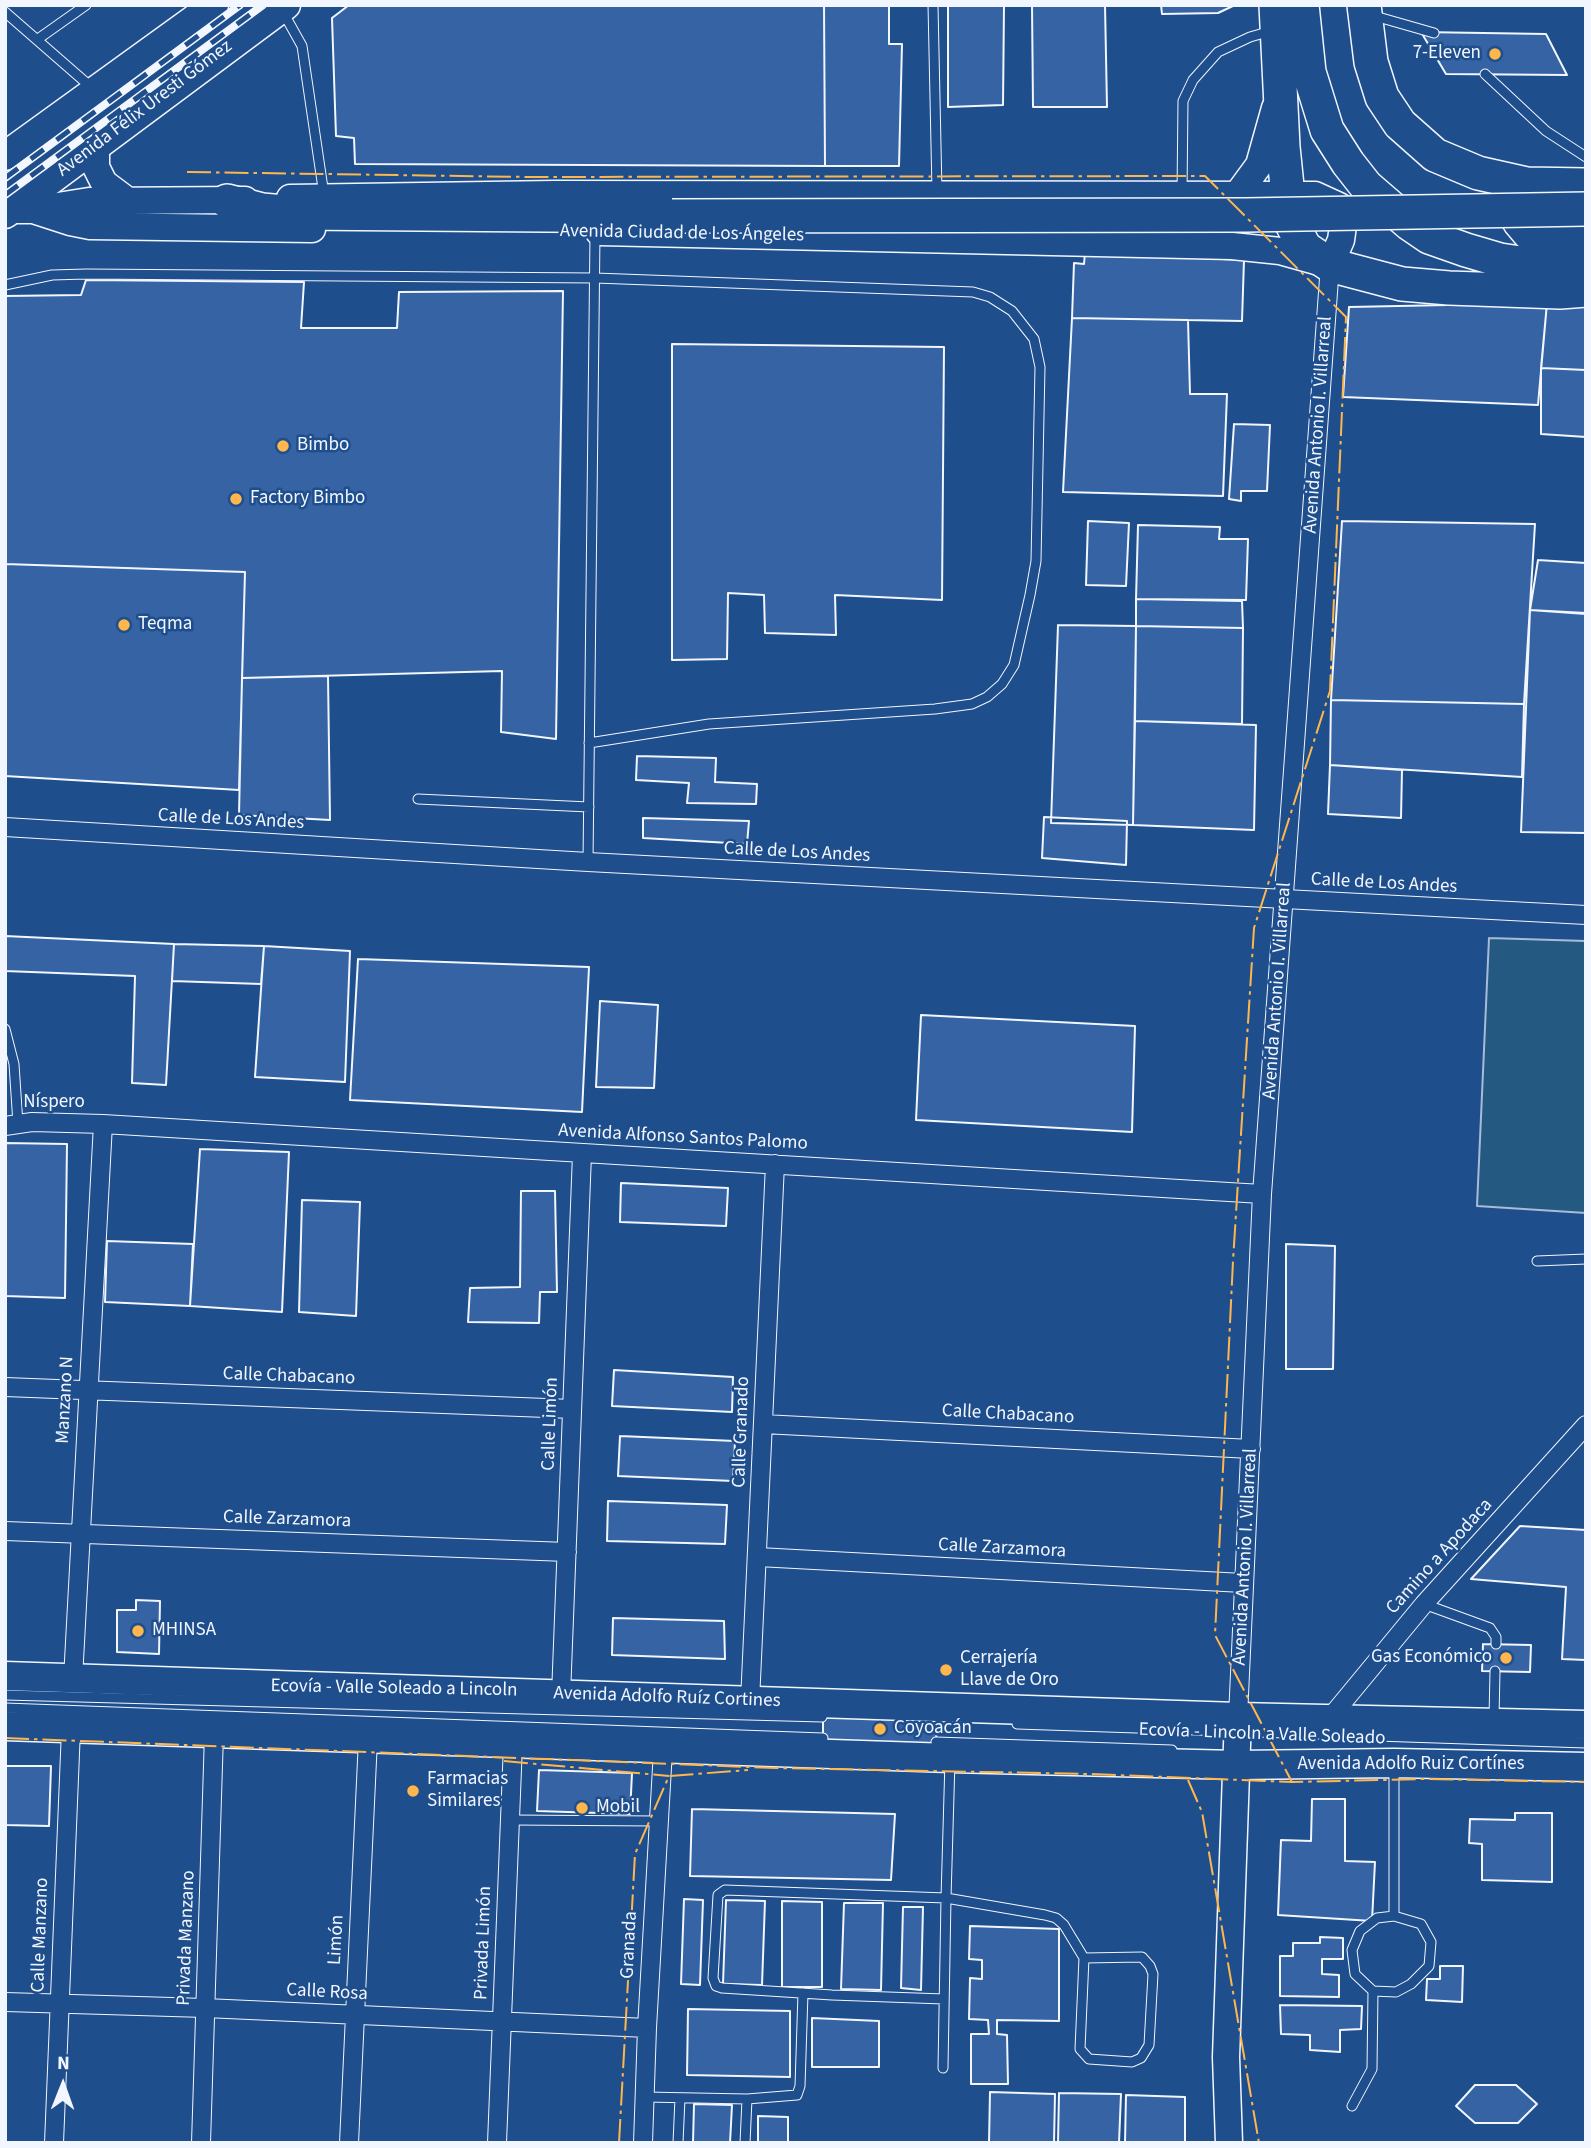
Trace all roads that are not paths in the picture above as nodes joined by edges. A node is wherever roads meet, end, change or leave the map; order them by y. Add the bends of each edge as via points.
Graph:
1 (86, 5) edge
2 (214, 5) edge
3 (933, 5) edge
4 (283, 7) edge
5 (1365, 10) edge
6 (5, 12) edge
7 (1290, 16) edge
8 (1434, 33) dead end
9 (38, 39) junction
10 (1485, 74) dead end
11 (95, 91) junction
12 (1279, 92) junction
13 (96, 146) junction
14 (5, 156) edge
15 (1586, 157) edge
16 (1527, 184) junction
17 (1586, 185) edge
18 (937, 194) junction
19 (1237, 195) junction
20 (1182, 196) junction
21 (1288, 196) junction
22 (324, 197) junction
23 (128, 201) junction
24 (227, 201) junction
25 (1586, 209) edge
26 (14, 211) edge
27 (595, 231) junction
28 (1586, 241) edge
29 (1331, 265) junction
30 (1586, 266) edge
31 (596, 278) junction
32 (5, 285) edge
33 (1586, 290) edge
34 (589, 743) junction
35 (418, 799) dead end
36 (589, 807) junction
37 (5, 827) edge
38 (588, 862) junction
39 (1285, 900) junction
40 (1586, 915) edge
41 (5, 1030) edge
42 (103, 1124) junction
43 (12, 1125) edge
44 (582, 1154) junction
45 (775, 1164) junction
46 (1262, 1194) junction
47 (1586, 1259) edge
48 (1537, 1261) dead end
49 (5, 1387) edge
50 (88, 1390) junction
51 (572, 1409) junction
52 (763, 1424) junction
53 (1586, 1425) edge
54 (1251, 1449) junction
55 (5, 1531) edge
56 (79, 1534) junction
57 (567, 1552) junction
58 (758, 1557) junction
59 (1243, 1583) junction
60 (1424, 1604) junction
61 (1496, 1644) dead end
62 (1495, 1671) dead end
63 (5, 1676) edge
64 (73, 1679) junction
65 (5, 1695) edge
66 (561, 1695) junction
67 (750, 1701) junction
68 (5, 1708) edge
69 (823, 1717) dead end
70 (1329, 1719) junction
71 (1004, 1723) dead end
72 (1494, 1723) junction
73 (1586, 1725) edge
74 (5, 1726) edge
75 (71, 1729) junction
76 (214, 1734) junction
77 (823, 1738) dead end
78 (368, 1739) junction
79 (1586, 1743) edge
80 (513, 1744) junction
81 (1238, 1745) junction
82 (663, 1750) junction
83 (943, 1750) junction
84 (1183, 1750) dead end
85 (1266, 1753) dead end
86 (1394, 1763) junction
87 (1586, 1765) edge
88 (510, 1819) junction
89 (657, 1821) junction
90 (946, 1898) junction
91 (1394, 1916) junction
92 (1084, 1958) junction
93 (1373, 1991) junction
94 (803, 1993) junction
95 (944, 1999) junction
96 (5, 2001) edge
97 (60, 2003) junction
98 (205, 2008) junction
99 (354, 2016) junction
100 (502, 2021) junction
101 (647, 2028) junction
102 (943, 2068) dead end
103 (645, 2097) junction
104 (680, 2098) junction
105 (747, 2099) junction
106 (1352, 2106) dead end
107 (54, 2143) edge
108 (201, 2143) edge
109 (349, 2143) edge
110 (497, 2143) edge
111 (643, 2143) edge
112 (678, 2143) edge
113 (746, 2143) edge
114 (1229, 2143) edge

1 - 9 lane
2 - 11 main road
3 - 18 lane
4 - 13 main road, Avenida Félix Uresti Gómez
4 - 22 lane via 302,46
5 - 8 lane
5 - 16 highway via 1371,62 1382,97 1399,124 1435,155 1478,173
6 - 9 lane
7 - 12 highway
7 - 20 lane via 1218,52 1193,80 1183,101
7 - 30 highway via 1327,130 1366,186 1410,224 1429,237 1500,260
9 - 11 lane
10 - 15 lane via 1546,131
11 - 14 main road
12 - 19 main road via 1259,165
12 - 21 highway
13 - 23 main road via 96,167 104,183
13 - 26 main road, Avenida Félix Uresti Gómez
16 - 17 highway
16 - 28 highway via 1517,207 1519,222 1530,234
18 - 20 main road, Avenida Ciudad de Los Ángeles
18 - 22 main road, Avenida Ciudad de Los Ángeles
19 - 20 main road, Avenida Ciudad de Los Ángeles
19 - 21 main road, Avenida Ciudad de Los Ángeles
21 - 29 highway via 1298,239
21 - 29 main road, Avenida Ciudad de Los Ángeles via 1315,195 1339,206 1344,228
22 - 24 main road, Avenida Ciudad de Los Ángeles
23 - 24 main road, Avenida Ciudad de Los Ángeles
23 - 26 main road, Avenida Ciudad de Los Ángeles
24 - 25 highway, bridge via 295,213 672,216
26 - 27 main road, Avenida Ciudad de Los Ángeles via 90,226
27 - 29 main road, Avenida Ciudad de Los Ángeles via 1232,246 1280,251
27 - 31 lane
29 - 33 highway via 1377,279 1425,286
29 - 39 street, Avenida Antonio I. Villarreal
31 - 32 lane via 86,274 52,275
31 - 34 lane
31 - 34 lane via 973,292 1012,311 1034,339 1040,367 1036,561 1013,665 987,697 935,709 709,724
34 - 36 lane
35 - 36 lane
36 - 38 lane
37 - 38 street, Calle de Los Andes
38 - 39 street, Calle de Los Andes
39 - 40 street, Calle de Los Andes
39 - 46 street, Avenida Antonio I. Villarreal
41 - 43 lane via 14,1064
42 - 43 street, Níspero
42 - 44 street, Avenida Alfonso Santos Palomo
42 - 50 street, Manzano N
44 - 45 street, Avenida Alfonso Santos Palomo
44 - 51 street, Calle Limón
45 - 46 street, Avenida Alfonso Santos Palomo
45 - 52 street, Calle Granado
46 - 54 street, Avenida Antonio I. Villarreal
47 - 48 lane
49 - 50 street, Calle Chabacano
50 - 51 street, Calle Chabacano
50 - 56 street, Manzano N
51 - 57 street, Calle Limón
52 - 54 street, Calle Chabacano
52 - 58 street, Calle Granado
53 - 60 street, Camino a Apodaca
54 - 59 street, Avenida Antonio I. Villarreal
55 - 56 street, Calle Zarzamora
56 - 57 street, Calle Zarzamora
56 - 64 street, Manzano N
57 - 66 street, Calle Limón
58 - 59 street, Calle Zarzamora
58 - 67 street, Calle Granado
59 - 81 street, Avenida Antonio I. Villarreal
60 - 61 lane via 1490,1628
60 - 70 street, Camino a Apodaca
62 - 72 lane
63 - 64 main road, Avenida Adolfo Ruíz Cortines
64 - 66 main road, Avenida Adolfo Ruíz Cortines
65 - 69 lane, Ecovía - Valle Soleado a Lincoln
66 - 67 main road, Avenida Adolfo Ruíz Cortines
67 - 81 main road, Avenida Adolfo Ruíz Cortines
68 - 77 lane
70 - 72 main road
70 - 81 main road, Avenida Adolfo Ruíz Cortines
71 - 81 lane
72 - 73 main road
74 - 75 main road, Avenida Adolfo Ruíz Cortines
75 - 76 main road, Avenida Adolfo Ruíz Cortines
75 - 97 street, Calle Manzano
76 - 78 main road, Avenida Adolfo Ruíz Cortines
76 - 98 street, Privada Manzano
78 - 80 main road, Avenida Adolfo Ruíz Cortines
78 - 99 street, Limón
79 - 81 lane
80 - 82 main road, Avenida Adolfo Ruíz Cortines
80 - 88 street, Privada Limón
81 - 83 main road, Avenida Adolfo Ruíz Cortines
81 - 86 main road, Avenida Adolfo Ruiz Cortínes
81 - 114 main road, Avenida Antonio I. Villarreal via 1226,2057
82 - 83 main road, Avenida Adolfo Ruíz Cortines
82 - 89 street, Granada
83 - 84 lane, Ecovía - Lincoln a Valle Soleado
83 - 90 lane
85 - 87 lane, Ecovía - Lincoln a Valle Soleado
86 - 87 main road, Avenida Adolfo Ruiz Cortínes
86 - 91 lane
88 - 89 lane
88 - 100 street, Privada Limón
89 - 101 street, Granada
90 - 92 lane via 1056,1918
90 - 94 lane via 720,1892 716,1899 716,1986
90 - 95 lane
91 - 93 lane via 1377,1918 1360,1931 1352,1950 1355,1975
91 - 93 lane via 1420,1924 1431,1942 1429,1966 1396,1992
92 - 92 lane via 1080,2049 1089,2059 1132,2062 1141,2058 1149,2045 1150,1966 1142,1957
93 - 106 lane via 1372,2069
94 - 95 lane
94 - 105 lane via 799,2093
95 - 102 lane
96 - 97 street, Calle Rosa
97 - 98 street, Calle Rosa
97 - 107 street, Calle Manzano
98 - 99 street, Calle Rosa
98 - 108 street, Privada Manzano
99 - 100 street, Calle Rosa
99 - 109 street, Limón
100 - 101 street, Calle Rosa
100 - 110 street, Privada Limón
101 - 103 street, Granada
103 - 104 lane
103 - 111 street, Granada
104 - 105 lane
104 - 112 lane
105 - 113 lane

